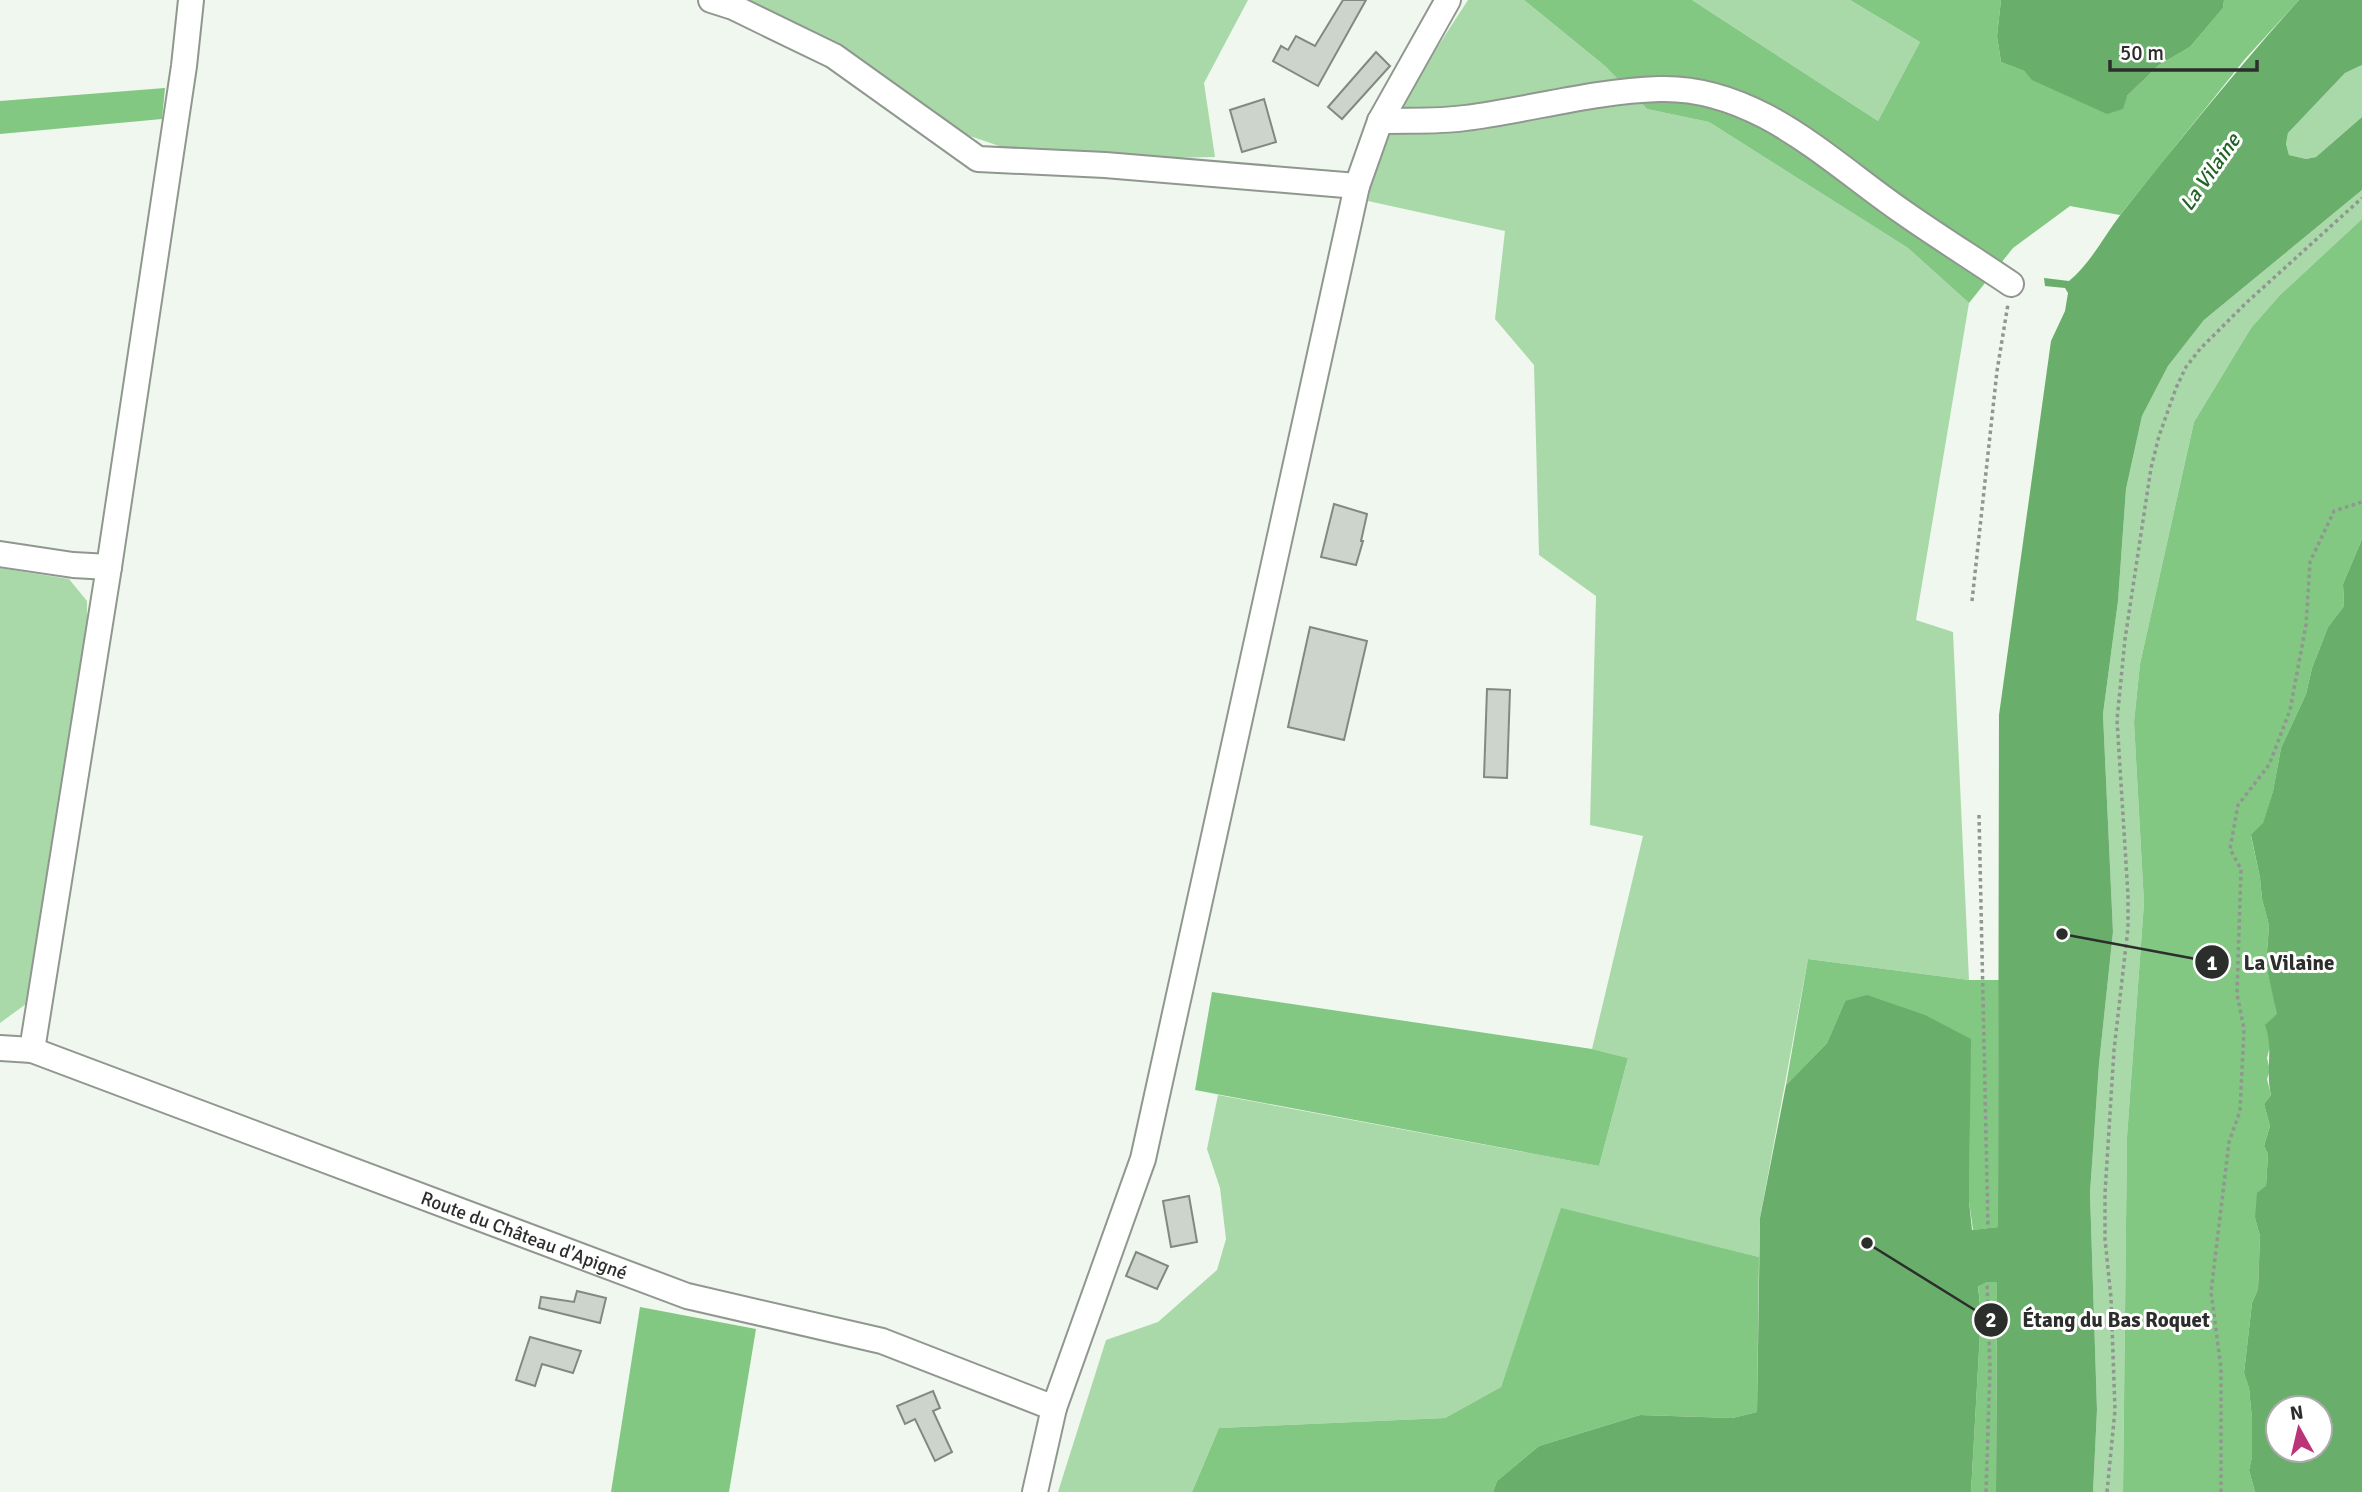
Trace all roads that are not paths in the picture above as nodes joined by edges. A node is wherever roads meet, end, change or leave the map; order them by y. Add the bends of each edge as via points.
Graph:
1 (191, 0) edge
2 (711, 0) edge
3 (1448, 0) edge
4 (1380, 121) junction
5 (1357, 186) junction
6 (2011, 284) road end
7 (0, 554) edge
8 (109, 567) junction
9 (0, 1048) edge
10 (32, 1050) junction
11 (1054, 1408) junction
12 (1035, 1492) edge

1 - 8 street
2 - 5 street via 834,56 978,159
3 - 4 street
4 - 5 street
4 - 6 street via 1462,119 1661,89 1711,95 1747,106 1800,136
5 - 11 street via 1143,1159
7 - 8 street
8 - 10 street
9 - 10 street, Route du Château d'Apigné
10 - 11 street, Route du Château d'Apigné via 687,1296 882,1341
11 - 12 street

